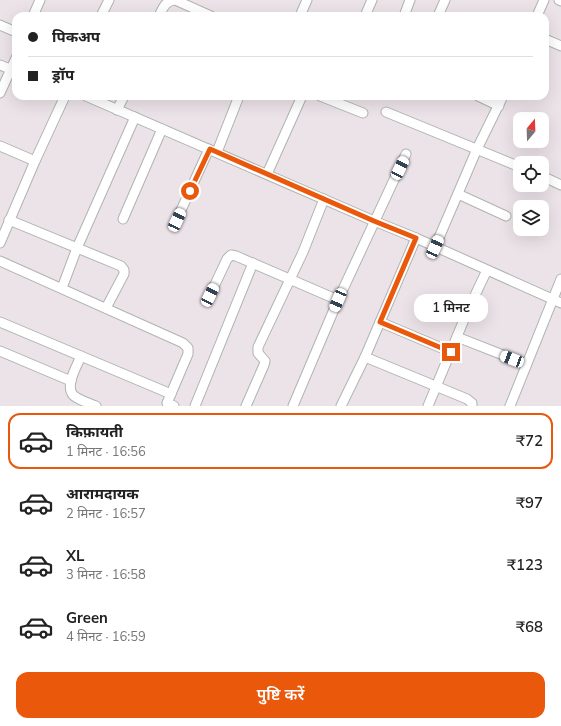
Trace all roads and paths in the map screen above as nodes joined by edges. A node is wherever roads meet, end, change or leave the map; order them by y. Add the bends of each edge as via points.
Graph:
1 (109, 0) edge
2 (307, 0) edge
3 (372, 0) edge
4 (410, 0) edge
5 (445, 0) edge
6 (544, 0) edge
7 (37, 1) edge
8 (34, 12) edge
9 (103, 12) edge
10 (161, 12) edge
11 (202, 12) edge
12 (302, 12) edge
13 (367, 12) edge
14 (408, 12) edge
15 (440, 12) edge
16 (539, 12) edge
17 (0, 25) edge
18 (12, 30) edge
19 (549, 41) edge
20 (561, 46) edge
21 (12, 64) edge
22 (0, 65) edge
23 (12, 68) edge
24 (0, 93) edge
25 (63, 100) edge
26 (95, 100) edge
27 (122, 100) edge
28 (237, 100) edge
29 (300, 100) edge
30 (330, 100) edge
31 (486, 100) edge
32 (501, 100) edge
33 (499, 106) junction
34 (117, 110) junction
35 (386, 112) dead end
36 (363, 113) dead end
37 (135, 117) junction
38 (162, 129) junction
39 (0, 146) edge
40 (477, 149) junction
41 (213, 151) junction
42 (406, 154) dead end
43 (35, 161) junction
44 (513, 164) edge
45 (267, 174) junction
46 (549, 179) edge
47 (561, 185) edge
48 (458, 194) junction
49 (324, 200) junction
50 (506, 216) dead end
51 (123, 219) dead end
52 (177, 220) dead end
53 (374, 221) junction
54 (6, 222) edge
55 (416, 238) junction
56 (0, 243) edge
57 (435, 247) junction
58 (77, 248) junction
59 (0, 261) edge
60 (253, 263) junction
61 (487, 270) junction
62 (289, 278) junction
63 (561, 279) edge
64 (62, 288) junction
65 (210, 295) dead end
66 (338, 300) junction
67 (557, 302) edge
68 (106, 308) junction
69 (0, 322) edge
70 (380, 322) junction
71 (457, 337) junction
72 (0, 351) edge
73 (451, 352) junction
74 (81, 356) junction
75 (365, 357) junction
76 (526, 364) junction
77 (71, 381) junction
78 (436, 387) junction
79 (171, 394) junction
80 (169, 405) edge
81 (96, 406) edge
82 (195, 406) edge
83 (246, 406) edge
84 (292, 406) edge
85 (341, 406) edge
86 (428, 406) edge
87 (472, 406) edge
88 (510, 406) edge

1 - 9 street
2 - 12 street
3 - 13 street
4 - 14 street
5 - 15 street
6 - 16 street
7 - 8 street
10 - 11 street via 165,4 175,0
17 - 18 street
19 - 20 street
21 - 22 street
23 - 24 street
25 - 43 street
26 - 34 street
27 - 34 street
28 - 41 street
29 - 45 street
30 - 36 street
31 - 33 street
32 - 33 street
33 - 40 street
34 - 37 street
35 - 40 street
37 - 38 street
37 - 58 street
38 - 41 street
38 - 51 street
39 - 43 street
40 - 44 street
40 - 48 street
41 - 45 street
41 - 52 street
42 - 53 street
43 - 54 street
45 - 49 street
46 - 47 street
48 - 50 street
48 - 57 street
49 - 53 street
49 - 62 street
53 - 55 street
53 - 66 street
54 - 56 street
54 - 58 street
55 - 57 street
55 - 70 street
57 - 61 street
58 - 64 street
58 - 68 street via 121,266 124,270
59 - 64 street
60 - 62 street
60 - 65 street via 231,255
60 - 82 street
61 - 67 street
61 - 71 street
62 - 66 street
62 - 83 street via 258,347 258,353 265,361
63 - 67 street
64 - 68 street
66 - 84 street
67 - 76 street
68 - 79 street via 184,343 188,348 188,354
69 - 74 street
70 - 73 street
70 - 75 street
71 - 73 street
71 - 76 street
72 - 77 street
73 - 78 street
74 - 77 street
74 - 79 street
75 - 78 street
75 - 85 street
76 - 88 street
77 - 81 street via 71,391 74,395
78 - 86 street
78 - 87 street via 467,399
79 - 80 street

